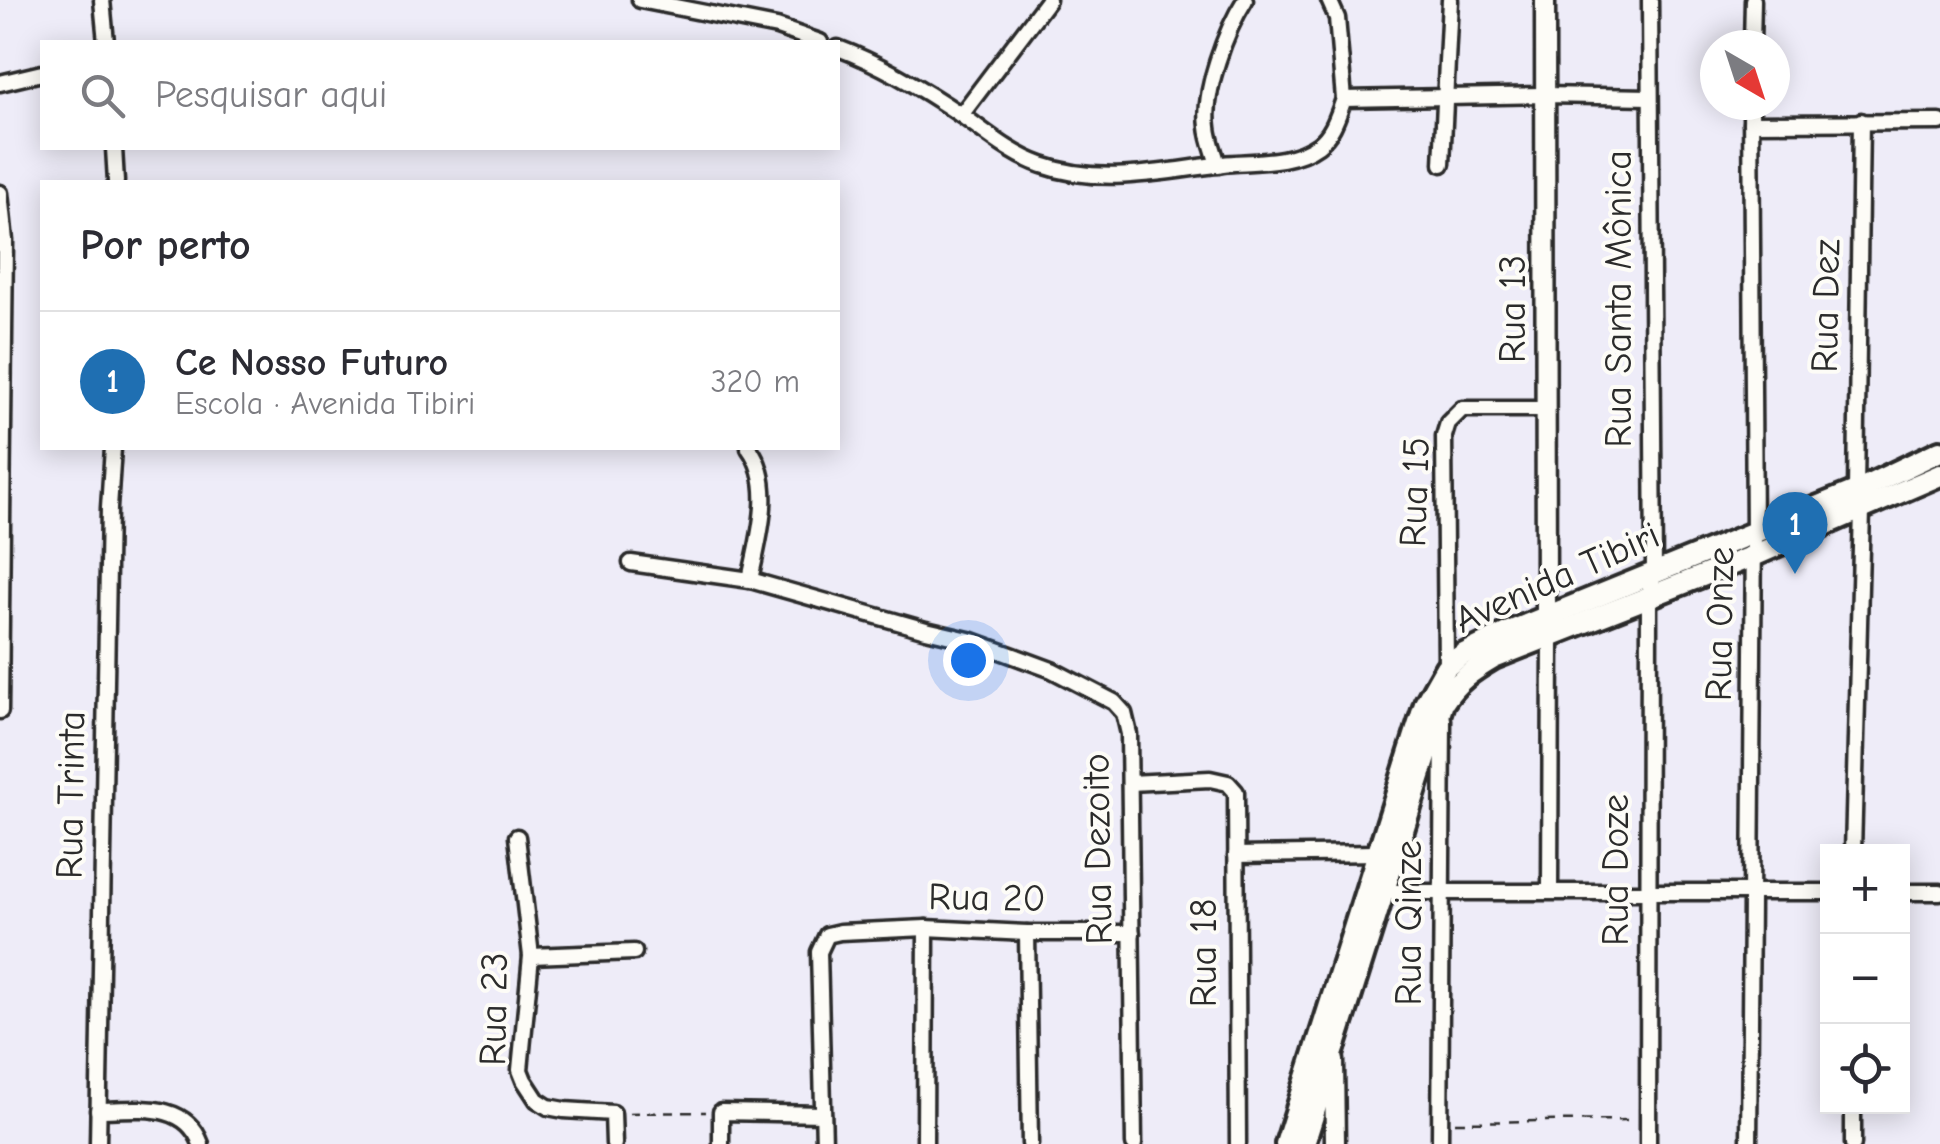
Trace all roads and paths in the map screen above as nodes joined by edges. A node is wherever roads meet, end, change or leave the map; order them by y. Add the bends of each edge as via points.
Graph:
1 (102, 0) edge
2 (640, 0) edge
3 (1048, 0) edge
4 (1246, 0) edge
5 (1330, 0) edge
6 (1450, 0) edge
7 (1545, 0) edge
8 (1650, 0) edge
9 (1753, 0) edge
10 (1752, 30) edge
11 (106, 40) edge
12 (814, 40) edge
13 (840, 49) edge
14 (40, 73) edge
15 (0, 82) edge
16 (1544, 95) junction
17 (1444, 96) junction
18 (1650, 97) junction
19 (1344, 99) junction
20 (961, 116) junction
21 (1861, 121) junction
22 (1936, 121) edge
23 (1751, 123) joint
24 (114, 150) edge
25 (1442, 164) dead end
26 (1218, 165) junction
27 (116, 180) edge
28 (0, 193) edge
29 (1, 396) edge
30 (1546, 409) junction
31 (113, 450) edge
32 (751, 450) edge
33 (1940, 451) edge
34 (1940, 474) edge
35 (1859, 500) junction
36 (1754, 532) junction
37 (1753, 556) junction
38 (631, 563) dead end
39 (1654, 573) junction
40 (750, 580) junction
41 (1649, 596) junction
42 (1548, 626) junction
43 (1446, 668) junction
44 (1443, 703) junction
45 (0, 711) edge
46 (1130, 783) junction
47 (517, 837) dead end
48 (1853, 844) edge
49 (1376, 853) junction
50 (1236, 855) junction
51 (1374, 892) junction
52 (1441, 892) junction
53 (1550, 892) junction
54 (1648, 892) junction
55 (1751, 892) junction
56 (1820, 892) edge
57 (1910, 892) edge
58 (1940, 892) edge
59 (926, 928) junction
60 (1027, 933) junction
61 (1132, 933) junction
62 (634, 952) dead end
63 (531, 956) junction
64 (1334, 1048) junction
65 (98, 1110) junction
66 (721, 1112) junction
67 (613, 1113) junction
68 (824, 1114) junction
69 (1853, 1114) edge
70 (1648, 1120) junction
71 (1440, 1122) junction
72 (98, 1144) edge
73 (201, 1144) edge
74 (614, 1144) edge
75 (721, 1144) edge
76 (824, 1144) edge
77 (925, 1144) edge
78 (1030, 1144) edge
79 (1134, 1144) edge
80 (1238, 1144) edge
81 (1286, 1144) edge
82 (1304, 1144) edge
83 (1334, 1144) edge
84 (1440, 1144) edge
85 (1648, 1144) edge
86 (1749, 1144) edge
87 (1854, 1144) edge

1 - 11 street
2 - 12 street
3 - 20 street
4 - 26 street via 1209,95 1208,128
5 - 19 street
6 - 17 street
7 - 16 street, Rua 13
8 - 18 street, Rua Santa Mônica
9 - 10 street
13 - 20 street
14 - 15 street
16 - 17 street
16 - 18 street
16 - 30 street, Rua 13
17 - 19 street
17 - 25 street
18 - 39 street, Rua Santa Mônica
19 - 26 street via 1315,148 1291,158
20 - 26 street via 1042,165 1072,171 1146,175
21 - 22 street
21 - 23 street
21 - 35 street, Rua Dez
23 - 36 street, Rua Onze
24 - 27 street
28 - 29 street
29 - 45 street
30 - 42 street, Rua 13
30 - 43 street, Rua 15 via 1462,410 1448,423
31 - 65 street, Rua Trinta
32 - 40 street via 764,491
33 - 35 main road, Avenida Tibiri
34 - 35 main road, Avenida Tibiri
35 - 36 main road, Avenida Tibiri
35 - 37 main road, Avenida Tibiri
35 - 48 street, Rua Dez
36 - 37 street, Rua Onze
36 - 39 main road, Avenida Tibiri
37 - 41 main road, Avenida Tibiri
37 - 55 street, Rua Onze
38 - 40 street, Rua Dezoito
39 - 41 street, Rua Santa Mônica
39 - 42 main road, Avenida Tibiri
40 - 46 street, Rua Dezoito via 973,641 1093,690 1124,713
41 - 42 main road, Avenida Tibiri
41 - 54 street, Rua Doze
42 - 43 main road, Avenida Tibiri via 1484,645
42 - 44 main road, Avenida Tibiri via 1468,672
42 - 53 street, Rua 13
43 - 49 main road, Avenida Tibiri via 1424,704
44 - 51 main road, Avenida Tibiri
44 - 52 street, Rua Qinze
46 - 50 street, Rua 18 via 1228,782 1236,792
46 - 61 street, Rua Dezoito
47 - 63 street, Rua 23
49 - 50 street
49 - 51 main road, Avenida Tibiri
50 - 80 street, Rua 18
51 - 52 street
51 - 64 main road, Avenida Tibiri
51 - 81 main road, Avenida Tibiri
52 - 53 street
52 - 71 street, Rua Qinze
53 - 54 street
54 - 55 street
54 - 70 street, Rua Doze
55 - 56 street
55 - 86 street, Rua Onze
57 - 58 street
59 - 60 street, Rua 20
59 - 68 street, Rua 20 via 827,935 820,952
59 - 77 street
60 - 61 street, Rua 20
60 - 78 street
61 - 79 street, Rua Dezoito
62 - 63 street
63 - 67 street, Rua 23 via 524,1080 548,1106
64 - 82 main road, Avenida Tibiri
64 - 83 street
65 - 72 street, Rua Trinta
65 - 73 street via 174,1114 196,1130
66 - 67 path
66 - 68 street
66 - 75 street
67 - 74 street
68 - 76 street
69 - 87 street
70 - 71 path
70 - 85 street, Rua Doze
71 - 84 street, Rua Qinze

